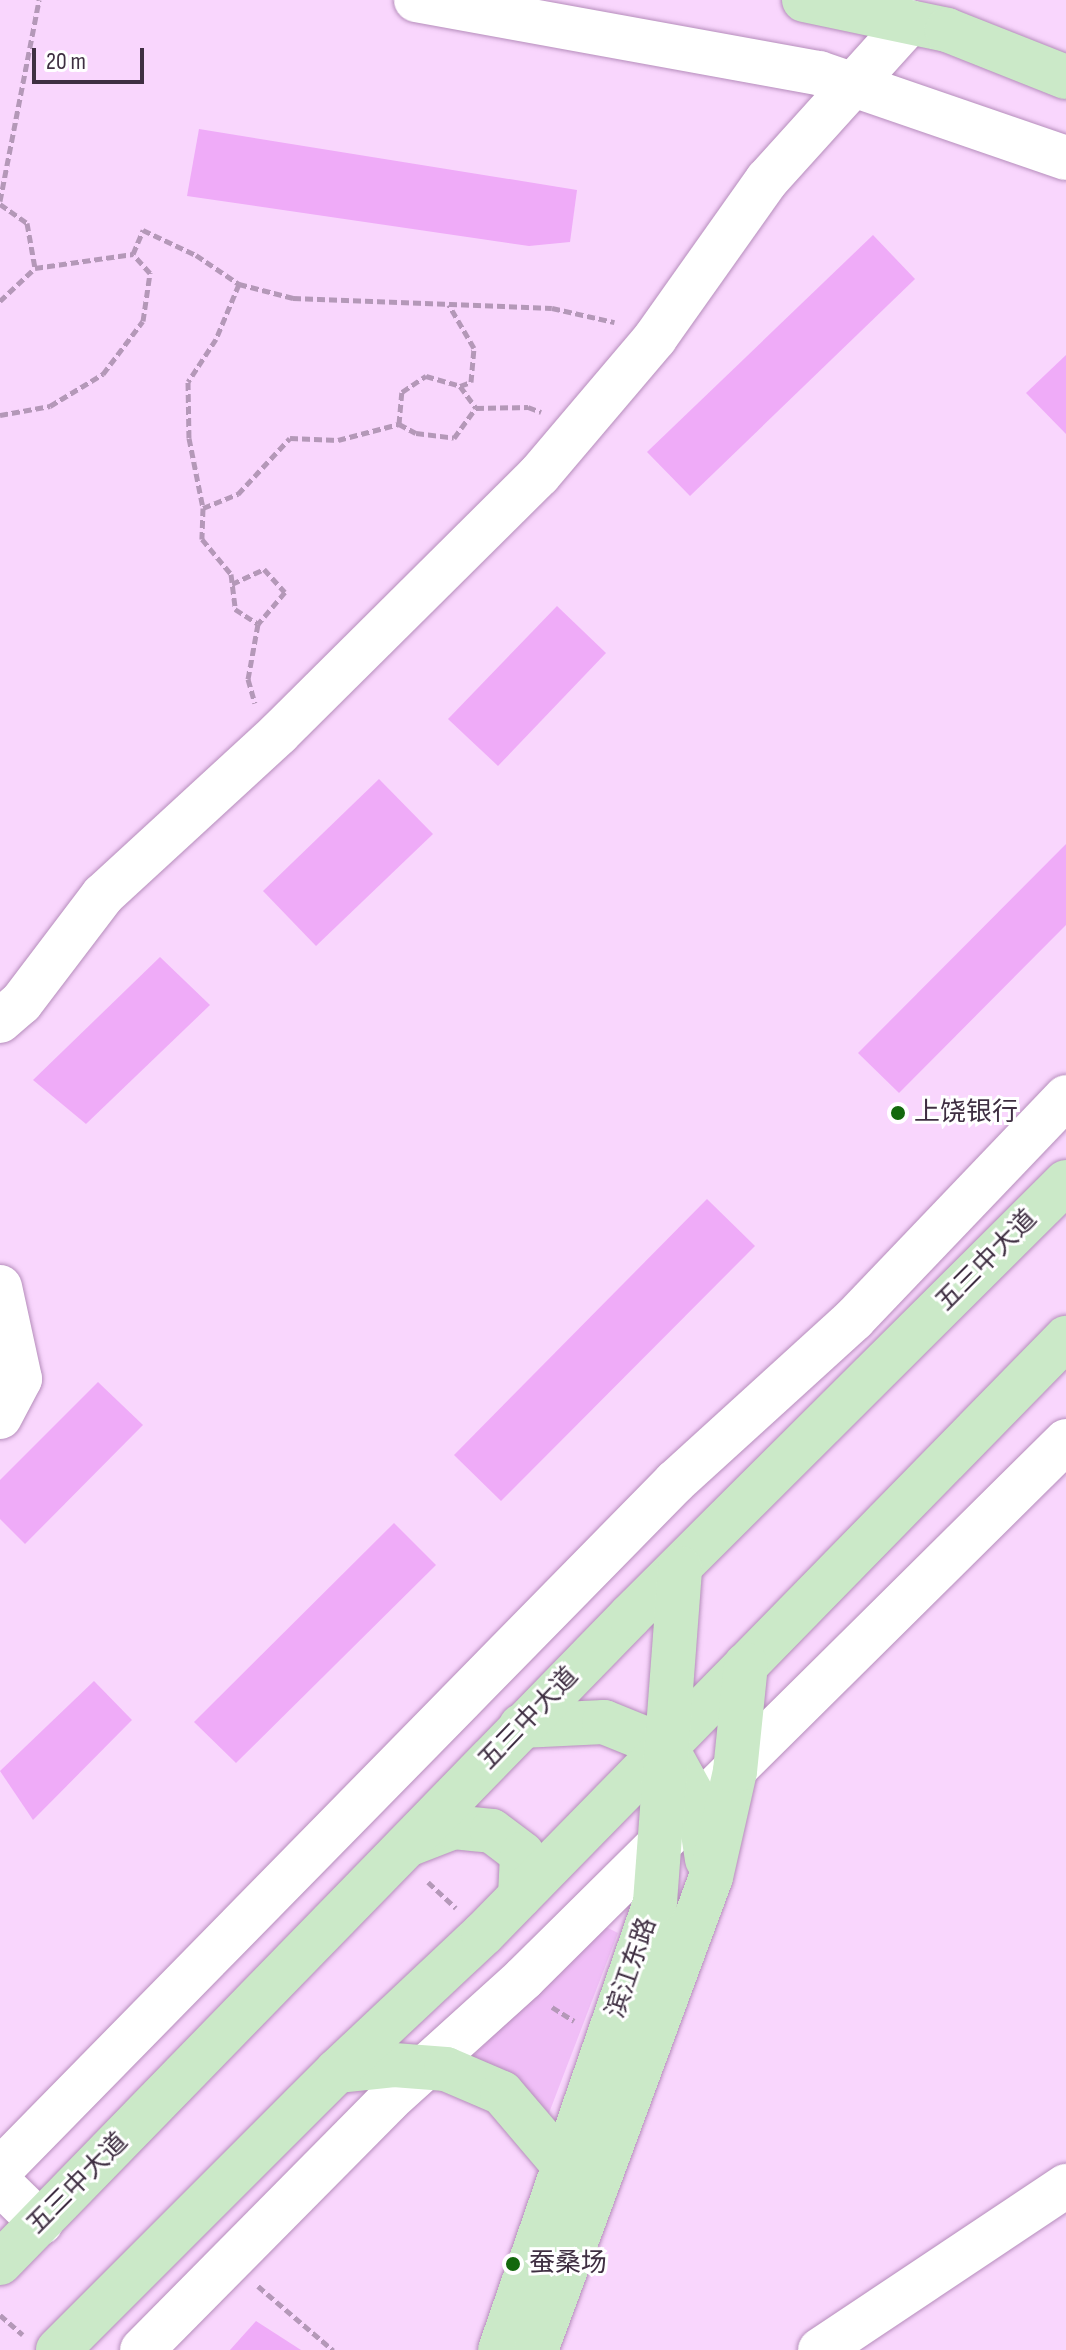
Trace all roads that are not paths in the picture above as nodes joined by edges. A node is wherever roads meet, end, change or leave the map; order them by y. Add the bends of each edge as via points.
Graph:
1 (416, 0) edge
2 (804, 0) edge
3 (910, 22) junction
4 (1066, 77) edge
5 (850, 83) junction
6 (1066, 158) edge
7 (0, 1021) edge
8 (1066, 1097) edge
9 (1066, 1182) edge
10 (0, 1287) edge
11 (1066, 1338) edge
12 (0, 1417) edge
13 (1066, 1441) edge
14 (680, 1568) junction
15 (746, 1665) junction
16 (521, 1726) junction
17 (666, 1747) junction
18 (735, 1771) junction
19 (699, 1807) junction
20 (404, 1847) junction
21 (659, 1847) junction
22 (711, 1877) junction
23 (520, 1896) junction
24 (425, 2068) junction
25 (337, 2071) junction
26 (565, 2167) junction
27 (0, 2170) edge
28 (0, 2183) edge
29 (1066, 2186) edge
30 (41, 2223) junction
31 (0, 2263) edge
32 (58, 2350) edge
33 (142, 2350) edge
34 (500, 2350) edge
35 (536, 2350) edge
36 (820, 2350) edge

1 - 5 street
2 - 3 main road
3 - 4 main road via 947,30
3 - 5 street
5 - 6 street
5 - 7 street via 767,180 655,338 539,475 279,733 103,895 21,1003
8 - 27 street via 854,1319 675,1482
9 - 14 main road, 五三中大道
10 - 12 street via 20,1379
11 - 15 main road
13 - 18 street
14 - 16 main road, 五三中大道
14 - 17 main road, 滨江东路
15 - 17 main road
15 - 18 main road, 滨江东路
16 - 17 main road via 604,1722
16 - 20 main road, 五三中大道
17 - 19 main road
17 - 21 main road, 滨江东路
17 - 23 main road
18 - 19 street
18 - 22 main road, 滨江东路
19 - 21 street
19 - 22 main road
20 - 23 main road via 454,1827 492,1831 522,1854
20 - 30 main road, 五三中大道
21 - 24 street
21 - 26 main road, 滨江东路 via 655,1902
22 - 35 main road, 滨江东路
23 - 25 main road
24 - 25 main road
24 - 26 main road via 446,2069 502,2093
24 - 33 street
25 - 32 main road
26 - 34 main road, 滨江东路
28 - 30 street
29 - 36 street
30 - 31 main road, 五三中大道

